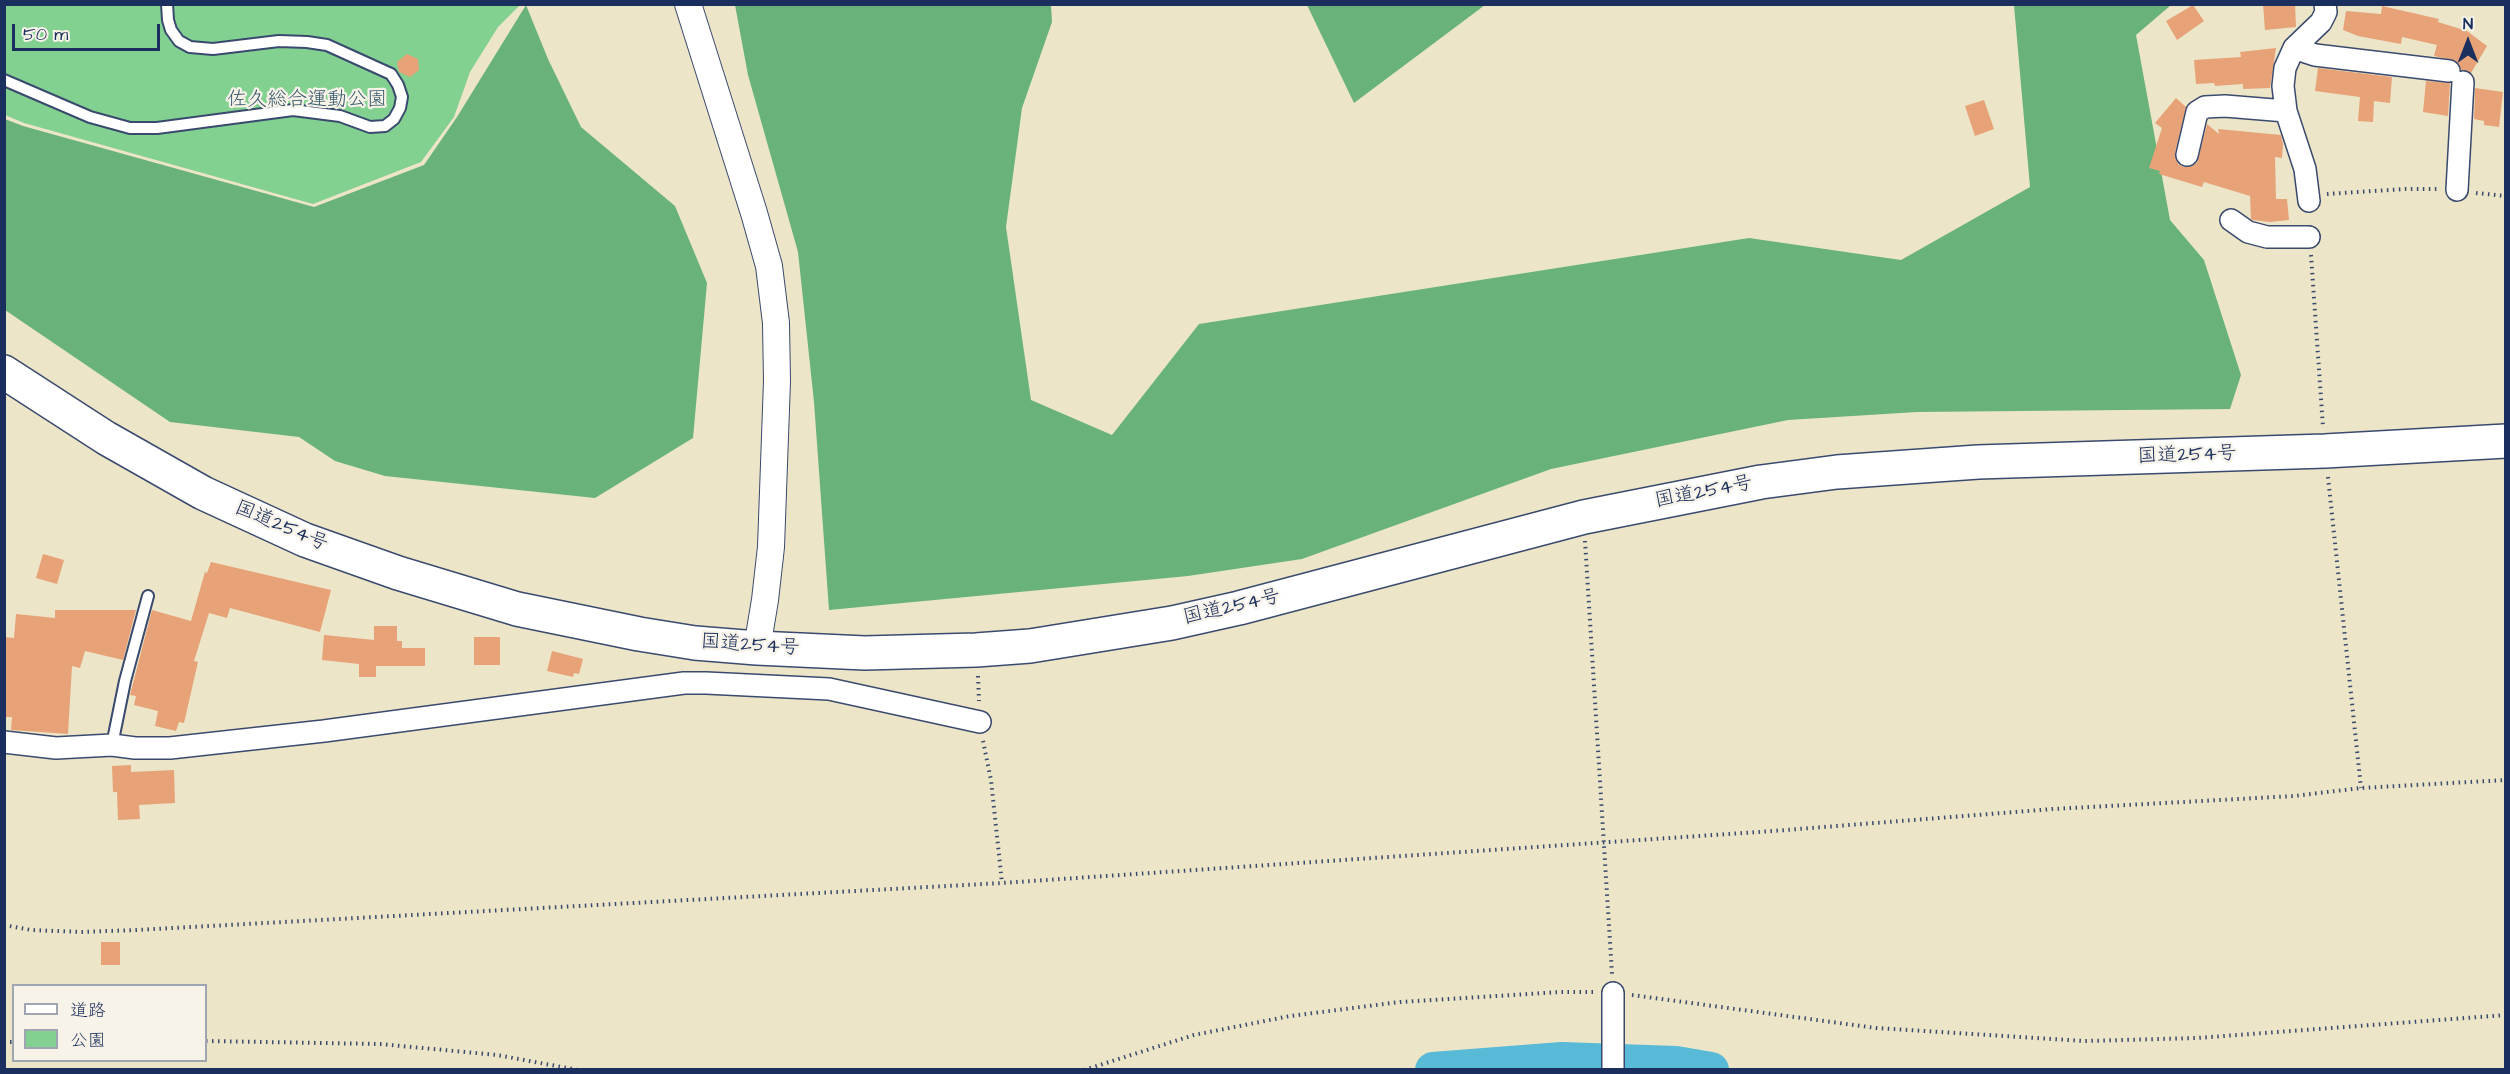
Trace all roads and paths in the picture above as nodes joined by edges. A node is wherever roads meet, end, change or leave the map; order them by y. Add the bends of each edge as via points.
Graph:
1 (167, 4) edge
2 (688, 4) edge
3 (2325, 4) edge
4 (2294, 48) junction
5 (4, 80) edge
6 (2286, 111) junction
7 (2187, 155) dead end
8 (2457, 190) junction
9 (2505, 196) edge
10 (2309, 201) joint
11 (2230, 220) dead end
12 (2309, 237) joint
13 (4, 372) edge
14 (2505, 441) edge
15 (2325, 451) junction
16 (1584, 517) junction
17 (148, 596) dead end
18 (757, 648) junction
19 (976, 650) junction
20 (980, 722) junction
21 (4, 742) edge
22 (112, 745) junction
23 (2505, 780) edge
24 (2361, 788) junction
25 (1606, 842) junction
26 (1002, 883) junction
27 (4, 925) edge
28 (1613, 995) junction
29 (2505, 1015) edge
30 (207, 1041) edge
31 (578, 1070) edge
32 (1084, 1070) edge
33 (1613, 1070) edge

1 - 5 lane via 171,30 190,47 213,49 279,40 327,45 391,75 399,85 400,108 385,126 370,127 340,116 293,110 130,128 90,117
2 - 18 street via 757,222 769,266 776,323 771,547
3 - 4 street via 2321,22
4 - 6 street via 2285,68
4 - 8 street via 2315,55 2456,76
6 - 7 street via 2205,107 2198,112
6 - 10 street via 2305,169
8 - 9 path
8 - 10 path via 2321,195
11 - 12 street via 2248,232 2267,237
12 - 15 path
13 - 18 highway, 国道254号 via 157,468 305,540 517,609 639,634
14 - 15 highway, 国道254号
15 - 16 highway, 国道254号 via 1901,466 1761,482
15 - 24 path
16 - 19 highway, 国道254号 via 1228,610 1088,638
16 - 25 path
17 - 22 lane
18 - 19 highway, 国道254号 via 866,652
19 - 20 path
20 - 22 street via 829,689 706,682 170,748
20 - 26 path via 991,780
21 - 22 street via 56,748
23 - 24 path
24 - 25 path via 2294,796 2053,809
25 - 26 path
25 - 28 path
26 - 27 path via 81,932
28 - 29 path via 1876,1028 2085,1041 2197,1038
28 - 32 path via 1561,992 1400,1002 1290,1016 1194,1035
28 - 33 street
30 - 31 path via 380,1044 497,1055

